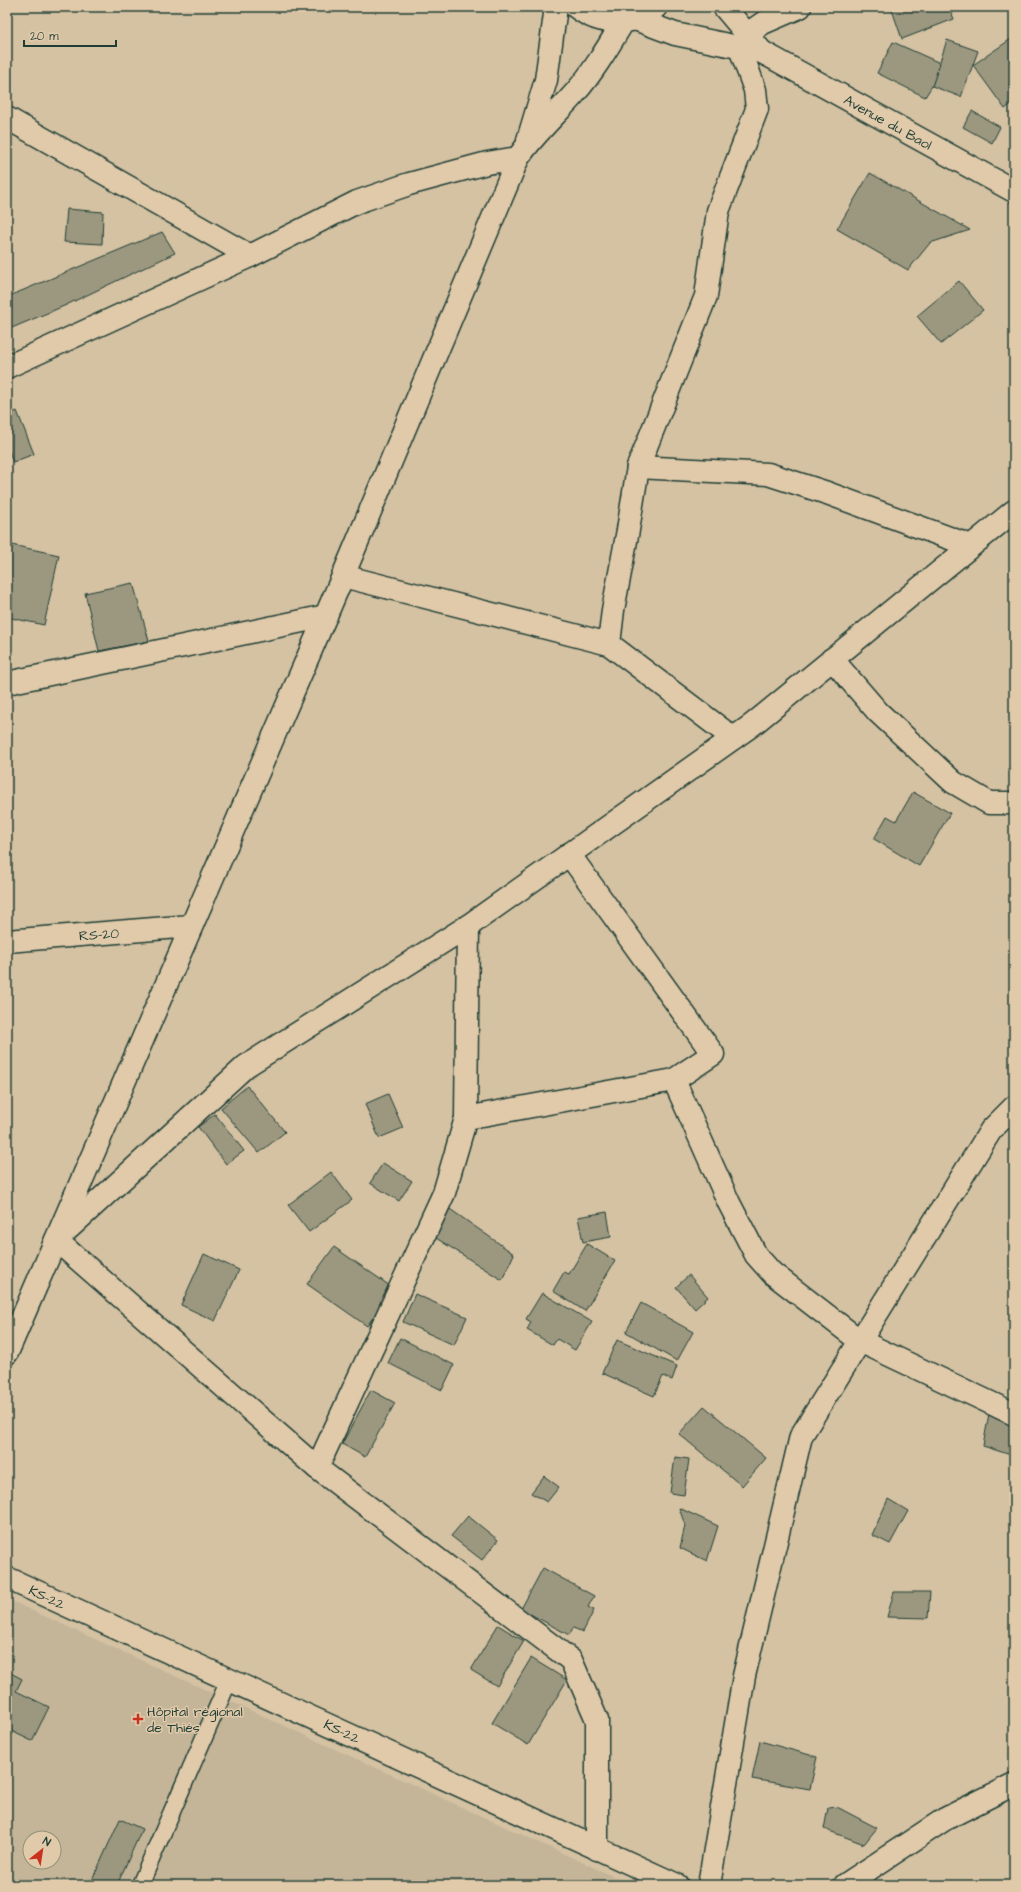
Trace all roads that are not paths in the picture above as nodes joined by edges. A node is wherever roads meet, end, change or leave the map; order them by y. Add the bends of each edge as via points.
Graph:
1 (556, 7) edge
2 (576, 7) edge
3 (656, 7) edge
4 (724, 7) edge
5 (800, 7) edge
6 (629, 20) junction
7 (744, 41) junction
8 (7, 118) edge
9 (522, 151) junction
10 (1014, 192) edge
11 (250, 256) junction
12 (7, 367) edge
13 (638, 467) junction
14 (1014, 511) edge
15 (971, 546) junction
16 (343, 576) junction
17 (326, 616) junction
18 (609, 644) junction
19 (832, 660) junction
20 (7, 683) edge
21 (733, 738) junction
22 (1014, 803) edge
23 (569, 854) junction
24 (191, 926) junction
25 (468, 926) junction
26 (7, 941) edge
27 (674, 1080) junction
28 (1014, 1107) edge
29 (466, 1118) junction
30 (56, 1240) junction
31 (860, 1342) junction
32 (7, 1353) edge
33 (1014, 1414) edge
34 (317, 1468) junction
35 (7, 1578) edge
36 (229, 1680) junction
37 (1014, 1784) edge
38 (597, 1849) junction
39 (140, 1885) edge
40 (677, 1885) edge
41 (709, 1885) edge
42 (845, 1885) edge

1 - 9 street via 546,80
2 - 6 street via 591,17 607,22
3 - 6 street
4 - 7 street
5 - 7 street via 763,23
6 - 7 street via 675,34
6 - 9 street via 600,62
7 - 10 street, Avenue du Baol
7 - 13 street via 757,109 718,211 706,296
8 - 11 street
9 - 11 street via 357,202
9 - 16 street
11 - 12 street
13 - 15 street via 768,474
13 - 18 street
14 - 15 street
15 - 19 street
16 - 17 street
16 - 18 street
17 - 20 street
17 - 24 street
18 - 21 street
19 - 21 street
19 - 22 street via 878,712 953,782 989,803
21 - 23 street
23 - 25 street
23 - 27 street via 713,1054
24 - 26 street, RS-20
24 - 30 street
25 - 29 street
25 - 30 street via 246,1066
27 - 29 street
27 - 31 street via 729,1203 756,1255 772,1273
28 - 31 street via 991,1130
29 - 34 street via 444,1193
30 - 32 street
30 - 34 street
31 - 33 street
31 - 41 street via 801,1436 744,1676
34 - 38 street via 571,1660 597,1720
35 - 36 street, KS-22
36 - 38 street, KS-22
36 - 39 lane
37 - 42 street via 945,1819
38 - 40 street, KS-22

